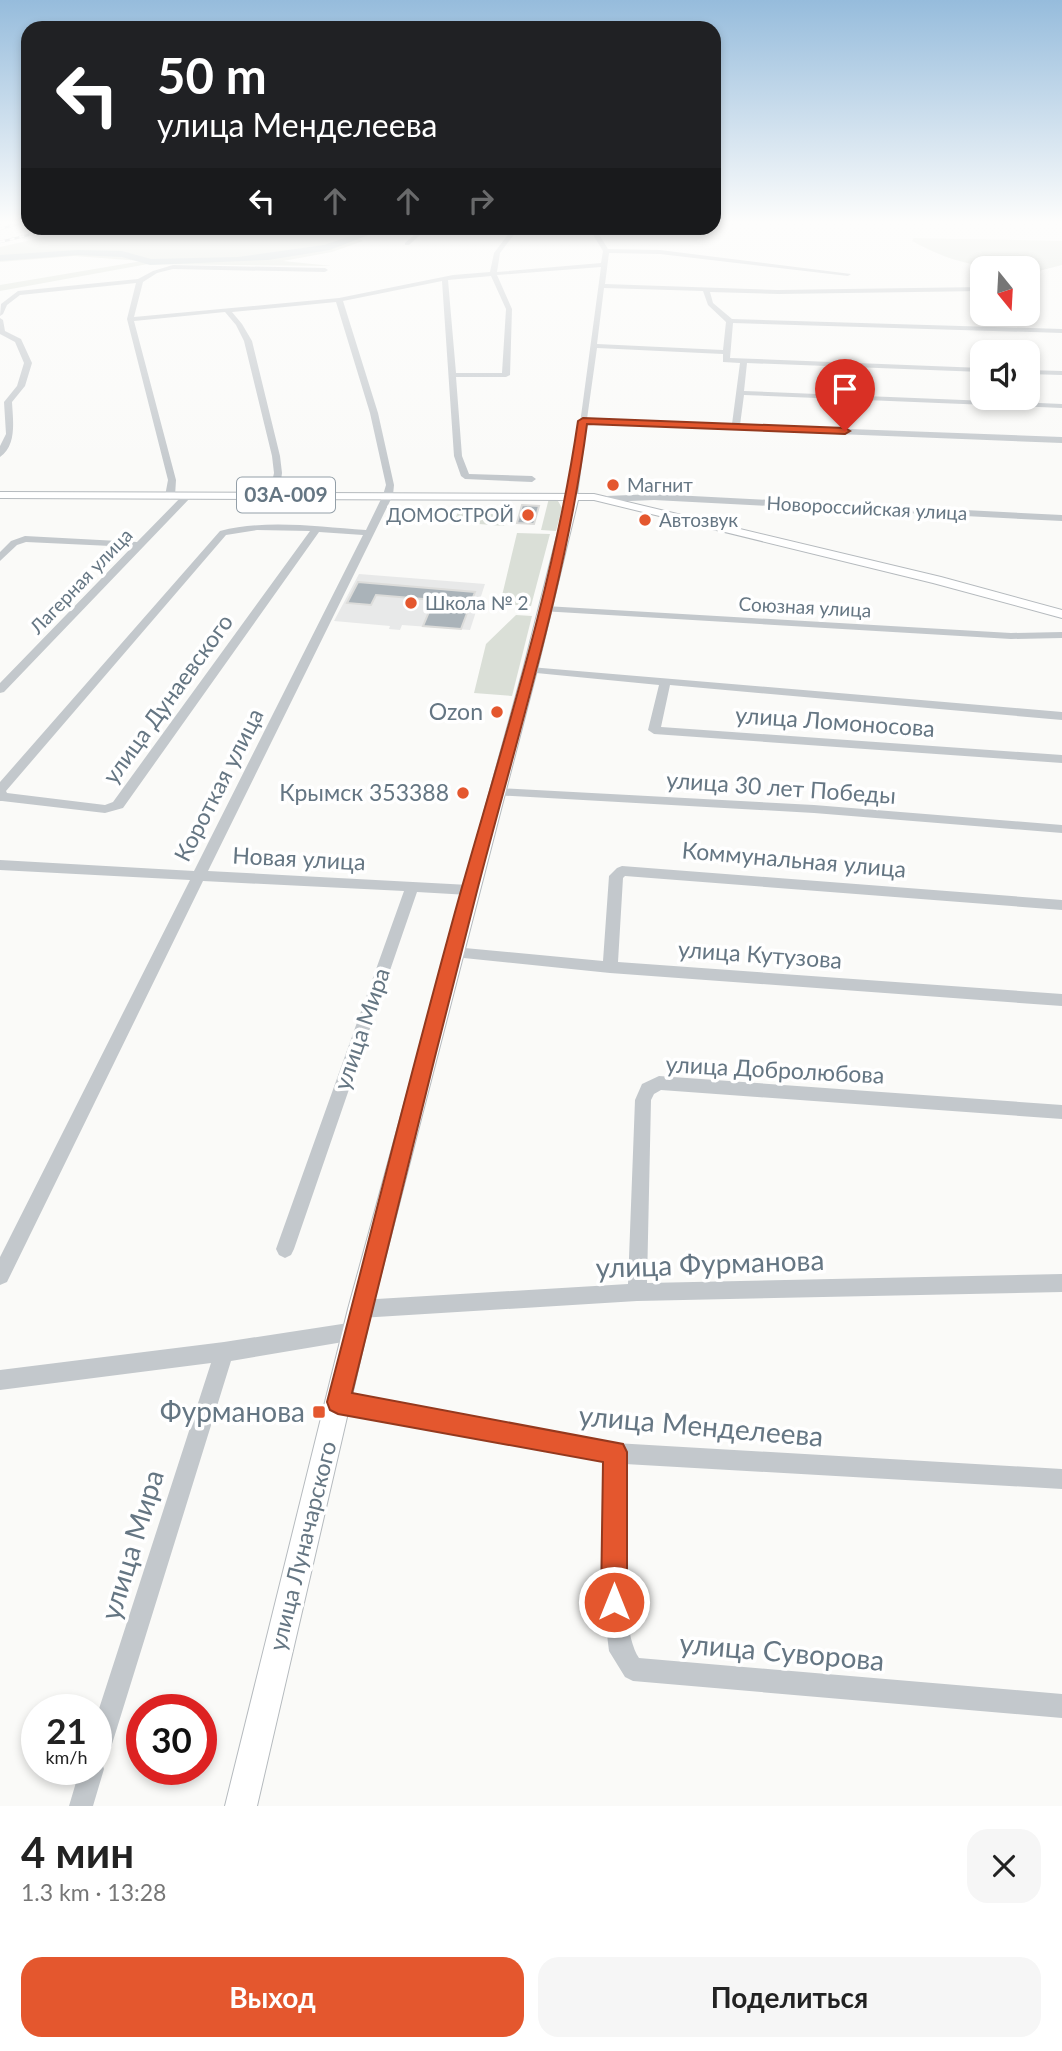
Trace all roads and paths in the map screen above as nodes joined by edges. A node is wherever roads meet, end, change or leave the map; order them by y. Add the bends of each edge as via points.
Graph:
1 (133, 304) edge
2 (291, 304) edge
3 (340, 304) edge
4 (447, 304) edge
5 (508, 304) edge
6 (599, 304) edge
7 (710, 304) edge
8 (227, 310) junction
9 (130, 318) junction
10 (0, 320) edge
11 (730, 321) junction
12 (1062, 331) edge
13 (593, 346) junction
14 (726, 356) junction
15 (744, 360) junction
16 (970, 369) edge
17 (1040, 372) edge
18 (1062, 373) edge
19 (453, 375) junction
20 (740, 393) junction
21 (1062, 406) edge
22 (583, 421) junction
23 (736, 426) junction
24 (1062, 440) edge
25 (0, 454) edge
26 (532, 479) dead end
27 (0, 495) edge
28 (274, 495) junction
29 (388, 495) junction
30 (170, 496) junction
31 (187, 496) junction
32 (573, 496) junction
33 (607, 499) junction
34 (1062, 518) edge
35 (316, 530) junction
36 (369, 533) junction
37 (140, 545) junction
38 (0, 558) edge
39 (545, 609) junction
40 (1062, 614) edge
41 (1062, 635) edge
42 (530, 670) junction
43 (665, 682) junction
44 (0, 690) edge
45 (1062, 716) edge
46 (1062, 759) edge
47 (496, 792) junction
48 (1062, 829) edge
49 (0, 865) edge
50 (197, 875) junction
51 (412, 887) junction
52 (469, 890) junction
53 (1062, 905) edge
54 (454, 952) junction
55 (610, 967) junction
56 (1062, 1000) edge
57 (1062, 1112) edge
58 (285, 1249) dead end
59 (0, 1276) edge
60 (1062, 1283) edge
61 (636, 1292) junction
62 (360, 1309) junction
63 (355, 1331) junction
64 (224, 1352) junction
65 (0, 1380) edge
66 (338, 1402) junction
67 (615, 1452) junction
68 (1062, 1479) edge
69 (112, 1706) edge
70 (1062, 1706) edge
71 (87, 1785) edge
72 (81, 1806) edge
73 (241, 1806) edge

1 - 9 street
2 - 8 street
3 - 29 street via 374,413 390,485
4 - 19 street
5 - 19 street via 506,375
6 - 13 street, улица Луначарского
7 - 11 street
8 - 9 street
8 - 28 street via 248,341 276,456
9 - 30 street via 172,480
10 - 25 street via 2,332 18,341 28,363 22,386 8,402 10,434
11 - 12 street
11 - 14 street
13 - 14 street
13 - 22 street, улица Луначарского
14 - 15 street
15 - 16 street
15 - 20 street
17 - 18 street
19 - 26 street via 458,456 465,476
20 - 21 street
20 - 23 street
22 - 23 street
22 - 32 street, улица Луначарского
23 - 24 street
27 - 30 main road, Новороссийская улица / 03А-009
28 - 29 main road, Новороссийская улица / 03А-009
28 - 31 main road, Новороссийская улица / 03А-009
29 - 32 main road, Новороссийская улица / 03А-009
29 - 36 street, Короткая улица
30 - 31 main road, Новороссийская улица / 03А-009
31 - 37 street, Лагерная улица
32 - 33 main road, Новороссийская улица / 03А-009
32 - 39 main road, улица Луначарского
33 - 34 street, Новороссийская улица via 654,497
33 - 40 main road, 03А-009
35 - 35 street, улица Дунаевского via 118,805 105,809 2,797 0,790 223,533 242,527
35 - 36 street
36 - 50 street, Короткая улица
37 - 38 street via 25,539
37 - 44 street, Лагерная улица
39 - 41 street, Союзная улица via 1012,636
39 - 42 main road, улица Луначарского
42 - 43 street, улица Ломоносова
42 - 47 main road, улица Луначарского
43 - 45 street, улица Ломоносова
43 - 46 street, улица Ломоносова via 654,730
47 - 48 street, улица 30 лет Победы via 814,809
47 - 52 main road, улица Луначарского
49 - 50 street, Новая улица
50 - 51 street, Новая улица
50 - 59 street, Короткая улица
51 - 52 street, Новая улица
51 - 58 street, улица Мира
52 - 54 main road, улица Луначарского
53 - 55 street, Коммунальная улица via 622,870 615,876
54 - 55 street, улица Кутузова
54 - 62 main road, улица Луначарского
55 - 56 street, улица Кутузова
57 - 61 street, улица Добролюбова via 659,1083 648,1089 643,1100
60 - 61 street, улица Фурманова
61 - 62 street, улица Фурманова
62 - 63 main road, улица Луначарского
63 - 64 street
63 - 66 main road, улица Луначарского
64 - 65 street
64 - 69 street, улица Мира
66 - 67 street, улица Менделеева
66 - 73 main road, улица Луначарского
67 - 68 street, улица Менделеева
67 - 70 street, улица Суворова via 614,1602 621,1651 633,1669
71 - 72 street

